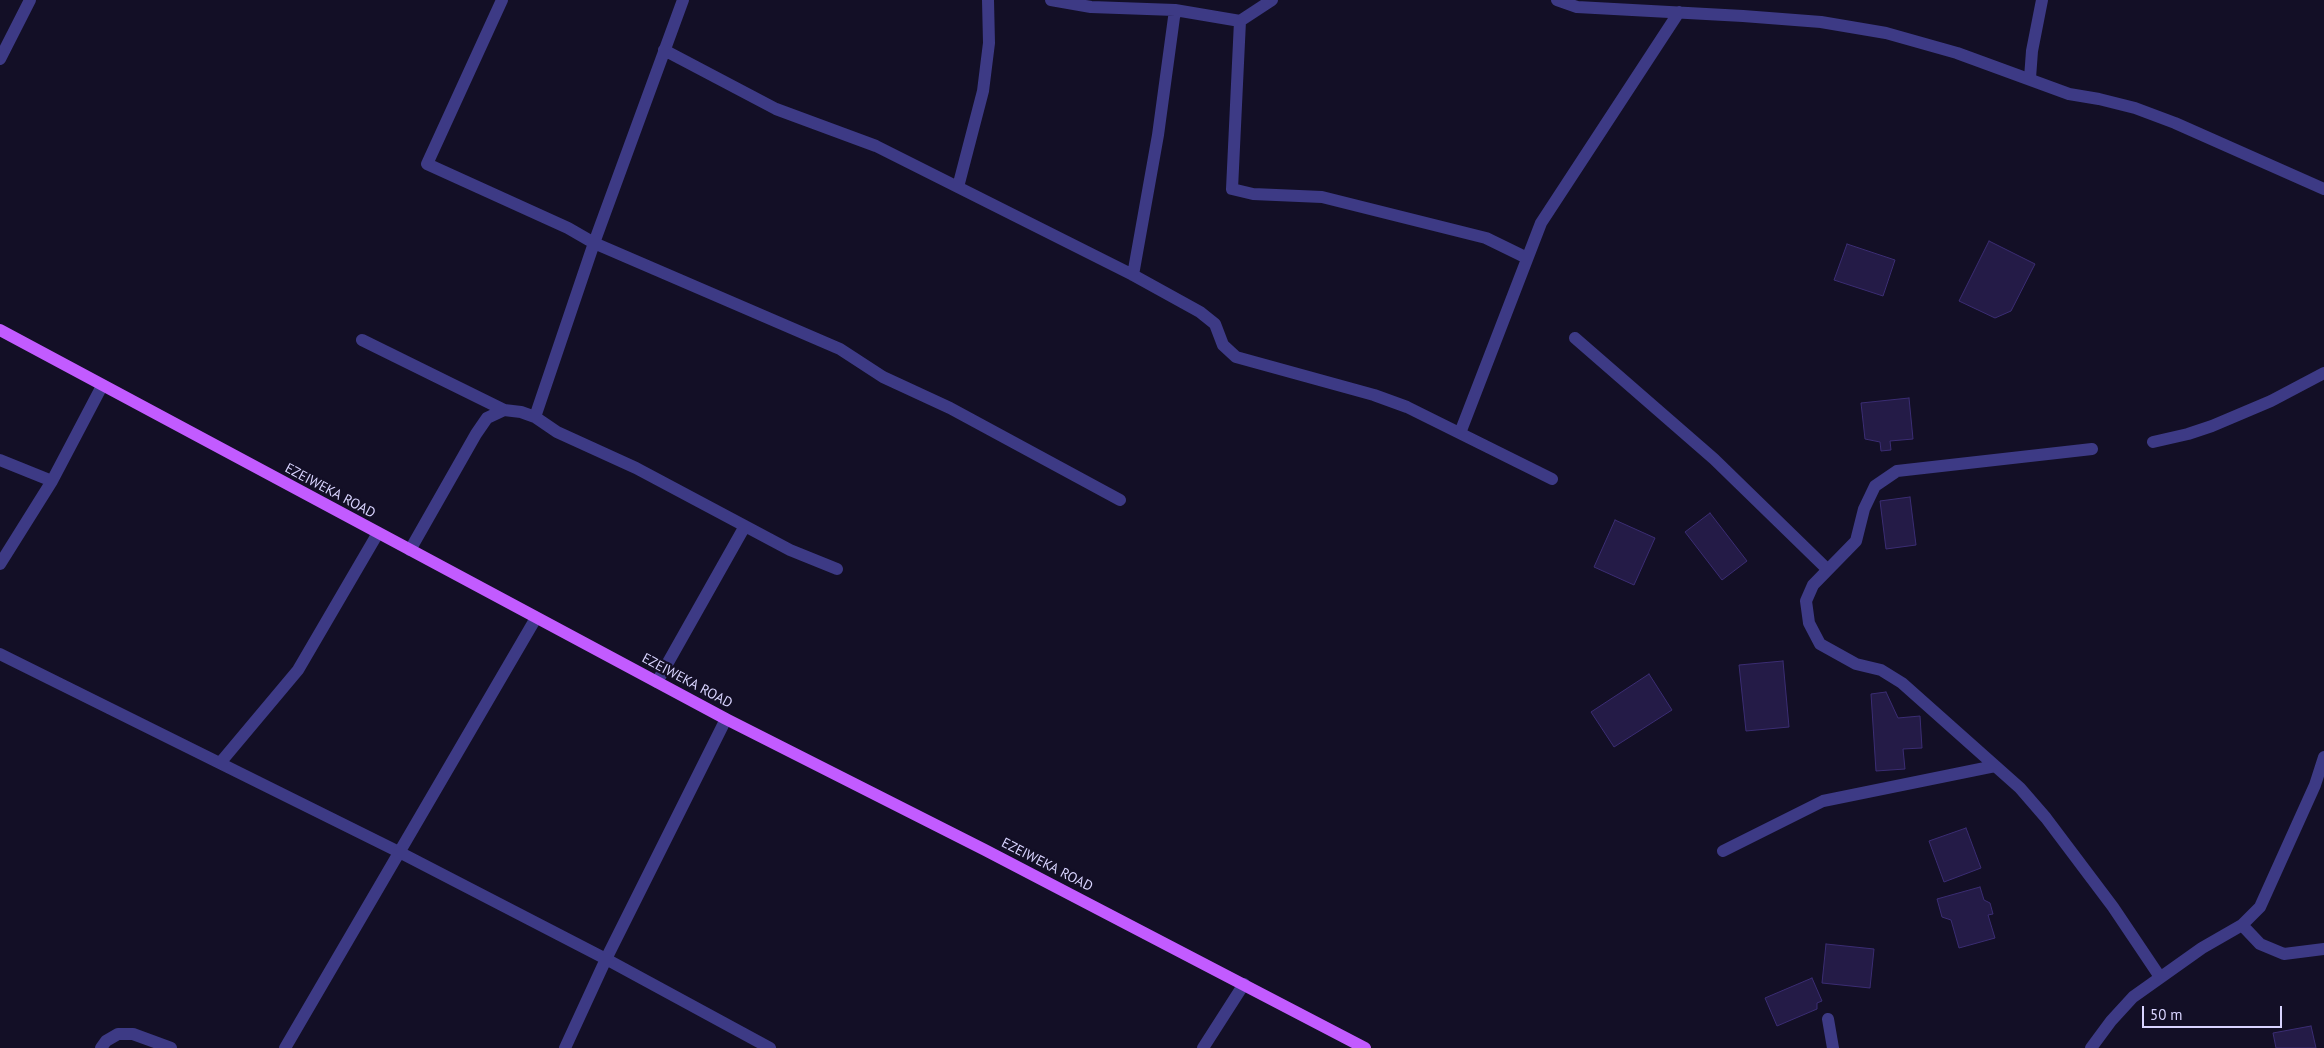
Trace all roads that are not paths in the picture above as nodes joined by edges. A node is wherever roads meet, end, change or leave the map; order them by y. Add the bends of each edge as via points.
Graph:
1 (30, 0) edge
2 (502, 0) edge
3 (683, 0) edge
4 (988, 0) edge
5 (1051, 0) edge
6 (1109, 0) edge
7 (1272, 0) edge
8 (1557, 0) edge
9 (2042, 0) edge
10 (1090, 7) junction
11 (1175, 10) junction
12 (1679, 12) junction
13 (1240, 21) junction
14 (664, 50) junction
15 (0, 59) edge
16 (2030, 78) junction
17 (958, 187) junction
18 (2324, 189) edge
19 (594, 243) junction
20 (1527, 258) junction
21 (1133, 275) junction
22 (0, 330) edge
23 (1575, 338) dead end
24 (362, 340) dead end
25 (2324, 373) edge
26 (102, 386) junction
27 (504, 410) junction
28 (535, 417) junction
29 (1460, 433) junction
30 (2153, 442) dead end
31 (2092, 449) dead end
32 (0, 460) edge
33 (1552, 479) dead end
34 (52, 481) junction
35 (1120, 500) dead end
36 (745, 526) junction
37 (378, 534) junction
38 (410, 550) junction
39 (0, 564) edge
40 (837, 569) dead end
41 (1827, 570) junction
42 (536, 618) junction
43 (0, 654) edge
44 (657, 682) junction
45 (726, 719) junction
46 (2324, 757) edge
47 (220, 763) junction
48 (1994, 766) junction
49 (1723, 851) dead end
50 (399, 852) junction
51 (2242, 925) junction
52 (2324, 949) edge
53 (606, 959) junction
54 (2160, 977) junction
55 (1244, 984) junction
56 (1828, 1020) dead end
57 (101, 1048) edge
58 (171, 1048) edge
59 (285, 1048) edge
60 (566, 1048) edge
61 (770, 1048) edge
62 (1203, 1048) edge
63 (1365, 1048) edge
64 (1833, 1048) edge
65 (2091, 1048) edge

1 - 15 street
2 - 19 street via 426,164 560,224
3 - 14 street
4 - 17 street via 989,43 983,91
5 - 10 street
6 - 10 street
7 - 13 street
8 - 12 street via 1578,7
9 - 16 street
10 - 11 street
11 - 13 street
11 - 21 street via 1158,135
12 - 16 street via 1821,22 1886,33
12 - 20 street via 1541,223
13 - 20 street via 1232,189 1253,194 1322,197 1486,238
14 - 17 street via 776,109 876,146
14 - 19 street
16 - 18 street via 2069,94 2135,108 2175,123
17 - 21 street
19 - 28 street
19 - 35 street via 840,349 882,376 950,408
20 - 29 street
21 - 29 street via 1200,312 1215,324 1223,345 1236,358 1374,395
22 - 26 main road, EZEIWEKA ROAD
23 - 41 street via 1714,460
24 - 27 street
25 - 30 street via 2271,401 2212,426
26 - 34 street
26 - 37 main road, EZEIWEKA ROAD
27 - 28 street
27 - 38 street via 487,418 476,434
28 - 36 street via 557,432 636,468
29 - 33 street
31 - 41 street via 1897,471 1875,486 1864,509 1856,540
32 - 34 street
34 - 39 street
36 - 40 street via 790,550
36 - 44 street
37 - 38 main road, EZEIWEKA ROAD
37 - 47 street via 298,670
38 - 42 main road, EZEIWEKA ROAD
41 - 48 street via 1813,585 1806,601 1809,624 1820,644 1856,664 1881,670 1902,683
42 - 44 main road, EZEIWEKA ROAD
42 - 50 street
43 - 47 street
44 - 45 main road, EZEIWEKA ROAD
45 - 53 street
45 - 55 main road, EZEIWEKA ROAD
46 - 51 street via 2315,785 2260,907
47 - 50 street
48 - 49 street via 1824,801
48 - 54 street via 2020,788 2046,818 2113,907
50 - 53 street
50 - 59 street
51 - 52 street via 2260,944 2284,954
51 - 54 street
53 - 60 street
53 - 61 street
54 - 65 street via 2133,997
55 - 62 street
55 - 63 main road, EZEIWEKA ROAD
56 - 64 street
57 - 58 street via 118,1034 132,1034

